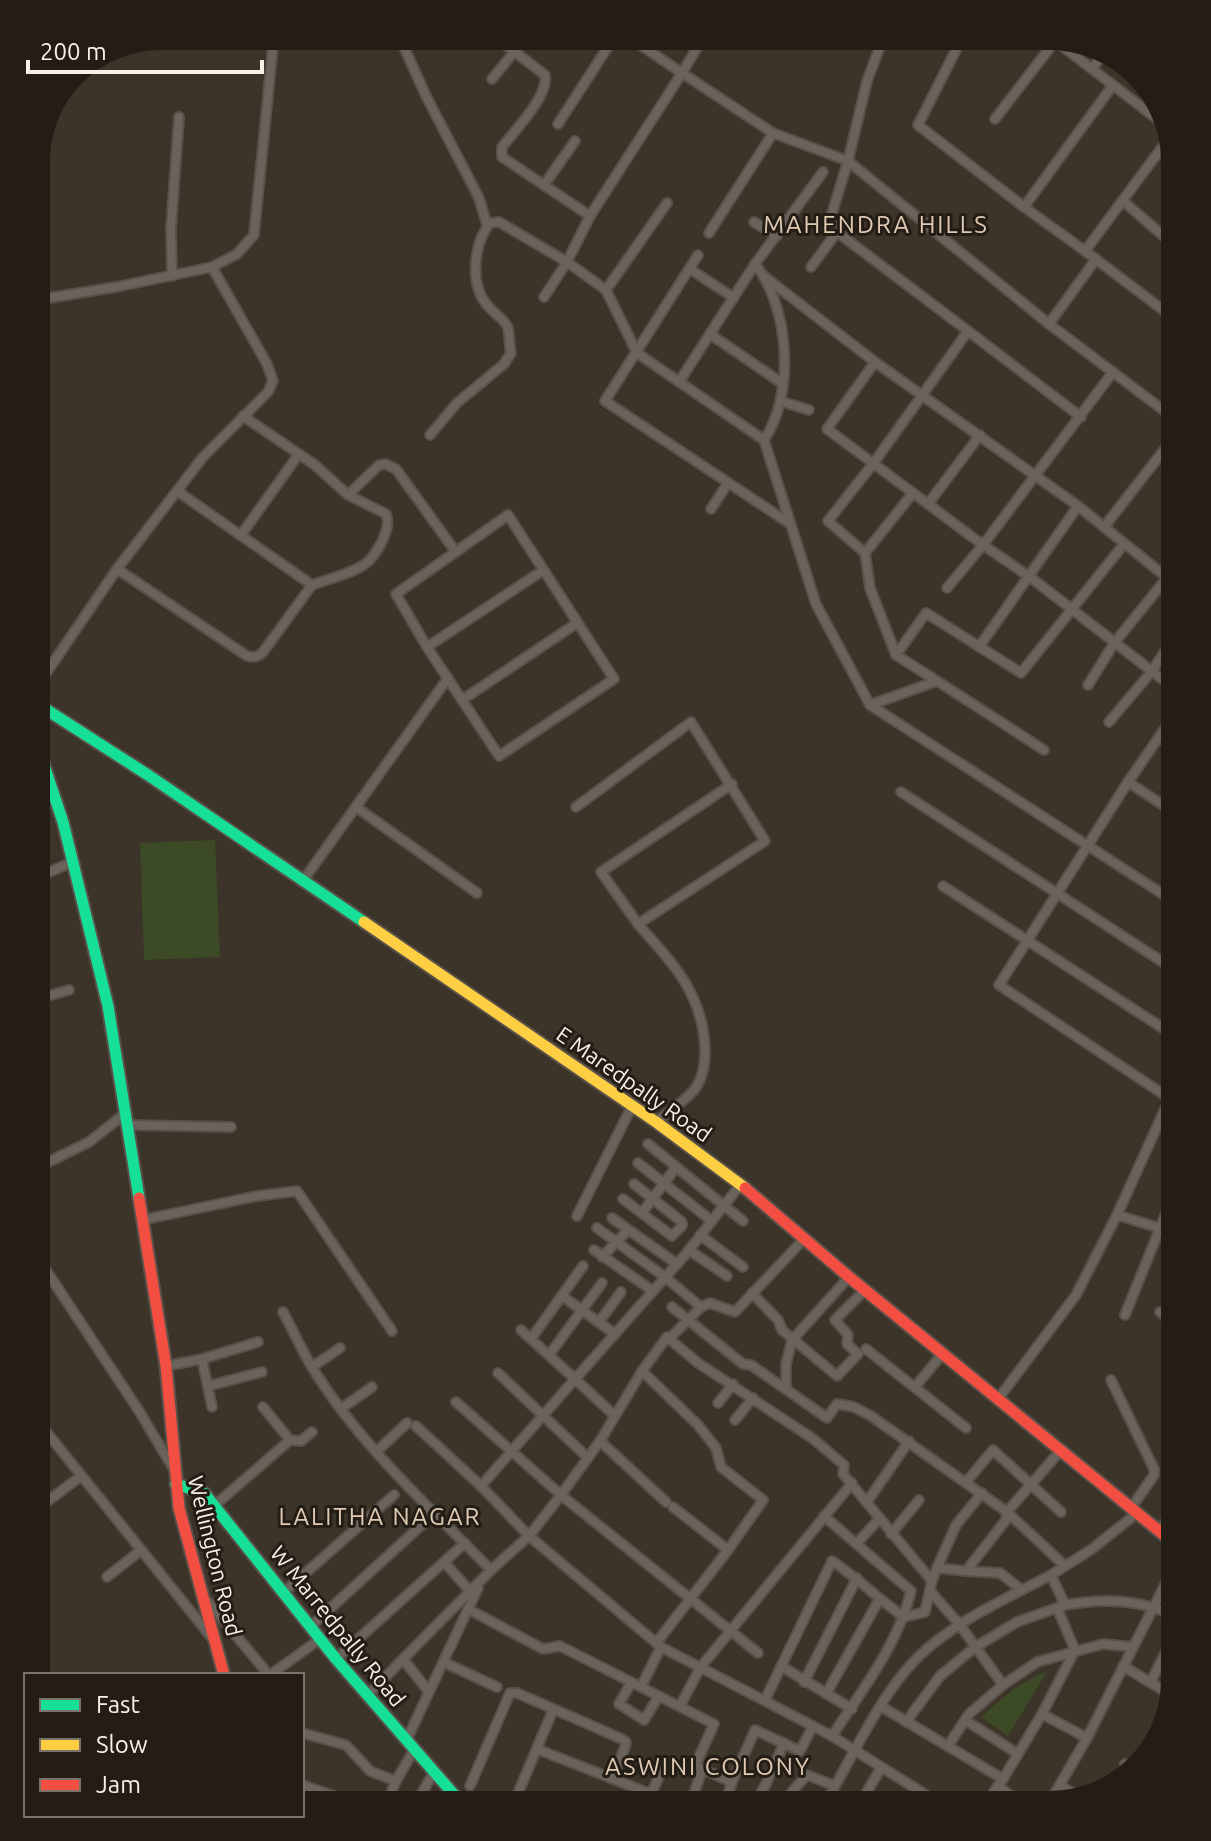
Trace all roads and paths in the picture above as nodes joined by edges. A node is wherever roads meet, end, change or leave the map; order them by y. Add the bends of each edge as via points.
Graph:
1 (273, 50) edge
2 (405, 50) edge
3 (515, 50) joint
4 (606, 50) edge
5 (648, 50) edge
6 (696, 50) edge
7 (879, 50) edge
8 (956, 50) edge
9 (1044, 50) edge
10 (1070, 52) edge
11 (1098, 61) edge
12 (1092, 69) junction
13 (682, 73) junction
14 (492, 79) dead end
15 (1113, 85) junction
16 (1150, 113) edge
17 (179, 117) dead end
18 (995, 119) dead end
19 (558, 124) dead end
20 (773, 133) junction
21 (575, 141) dead end
22 (1160, 150) edge
23 (848, 161) junction
24 (823, 172) dead end
25 (544, 185) junction
26 (1123, 201) junction
27 (667, 203) dead end
28 (1024, 207) junction
29 (590, 216) junction
30 (754, 222) dead end
31 (487, 225) junction
32 (837, 232) junction
33 (709, 233) dead end
34 (1161, 234) edge
35 (777, 236) junction
36 (1085, 251) junction
37 (698, 255) dead end
38 (1096, 259) junction
39 (567, 262) junction
40 (755, 264) junction
41 (212, 267) junction
42 (811, 267) dead end
43 (690, 269) junction
44 (172, 276) junction
45 (765, 277) junction
46 (606, 290) junction
47 (544, 297) dead end
48 (50, 298) edge
49 (734, 298) junction
50 (1161, 308) edge
51 (1049, 324) junction
52 (968, 331) junction
53 (710, 334) junction
54 (637, 353) junction
55 (875, 362) junction
56 (1113, 372) junction
57 (679, 382) junction
58 (783, 384) junction
59 (922, 394) junction
60 (780, 401) junction
61 (1161, 408) edge
62 (809, 410) dead end
63 (243, 416) junction
64 (1081, 417) junction
65 (430, 435) dead end
66 (980, 435) junction
67 (764, 440) junction
68 (299, 454) junction
69 (1161, 454) edge
70 (873, 464) junction
71 (1036, 476) junction
72 (728, 483) junction
73 (177, 491) junction
74 (913, 493) junction
75 (348, 495) junction
76 (928, 504) junction
77 (1078, 506) junction
78 (711, 509) dead end
79 (790, 524) junction
80 (1104, 527) junction
81 (241, 535) junction
82 (1124, 544) junction
83 (983, 545) junction
84 (455, 551) junction
85 (865, 553) junction
86 (117, 569) junction
87 (542, 571) junction
88 (1161, 573) edge
89 (1030, 577) junction
90 (312, 585) junction
91 (947, 588) dead end
92 (1161, 592) edge
93 (1072, 610) junction
94 (577, 623) junction
95 (1115, 642) junction
96 (427, 647) junction
97 (979, 647) junction
98 (896, 655) junction
99 (1161, 657) edge
100 (50, 667) edge
101 (1152, 671) junction
102 (448, 678) junction
103 (1161, 678) edge
104 (937, 681) junction
105 (1088, 685) dead end
106 (462, 700) junction
107 (870, 705) junction
108 (50, 712) edge
109 (1109, 722) dead end
110 (1161, 734) edge
111 (1044, 750) dead end
112 (1128, 782) junction
113 (50, 783) edge
114 (732, 784) junction
115 (901, 792) dead end
116 (1161, 804) edge
117 (356, 807) junction
118 (576, 807) dead end
119 (1087, 846) junction
120 (72, 862) junction
121 (50, 872) edge
122 (302, 882) junction
123 (943, 886) dead end
124 (477, 893) dead end
125 (1057, 893) junction
126 (1161, 893) edge
127 (638, 924) junction
128 (1027, 941) junction
129 (1161, 961) edge
130 (69, 990) dead end
131 (50, 995) edge
132 (1161, 1027) edge
133 (1161, 1093) edge
134 (632, 1106) junction
135 (126, 1119) junction
136 (1161, 1121) edge
137 (656, 1122) junction
138 (231, 1127) dead end
139 (648, 1144) dead end
140 (50, 1161) edge
141 (638, 1163) dead end
142 (676, 1167) junction
143 (634, 1184) dead end
144 (741, 1184) junction
145 (665, 1185) junction
146 (623, 1199) dead end
147 (655, 1199) junction
148 (724, 1206) junction
149 (642, 1213) junction
150 (1117, 1215) junction
151 (577, 1216) dead end
152 (612, 1218) dead end
153 (142, 1220) junction
154 (712, 1221) junction
155 (743, 1221) dead end
156 (597, 1228) dead end
157 (1160, 1228) joint
158 (628, 1230) junction
159 (700, 1235) junction
160 (805, 1238) junction
161 (617, 1243) junction
162 (689, 1250) junction
163 (677, 1264) junction
164 (583, 1266) dead end
165 (743, 1267) dead end
166 (50, 1276) edge
167 (727, 1276) dead end
168 (665, 1277) junction
169 (849, 1277) junction
170 (602, 1283) dead end
171 (865, 1290) junction
172 (653, 1291) junction
173 (621, 1292) dead end
174 (752, 1293) junction
175 (562, 1296) junction
176 (672, 1307) dead end
177 (701, 1307) junction
178 (582, 1310) junction
179 (283, 1312) dead end
180 (1125, 1315) dead end
181 (688, 1320) junction
182 (599, 1322) junction
183 (521, 1330) dead end
184 (392, 1331) dead end
185 (615, 1334) junction
186 (531, 1339) junction
187 (669, 1339) junction
188 (792, 1340) junction
189 (258, 1342) dead end
190 (340, 1348) dead end
191 (866, 1349) dead end
192 (943, 1353) junction
193 (549, 1355) junction
194 (202, 1359) junction
195 (166, 1366) junction
196 (312, 1367) junction
197 (642, 1371) junction
198 (262, 1372) dead end
199 (498, 1373) dead end
200 (575, 1379) junction
201 (1111, 1380) dead end
202 (733, 1384) junction
203 (208, 1386) junction
204 (372, 1387) dead end
205 (915, 1387) junction
206 (786, 1389) junction
207 (753, 1398) junction
208 (998, 1399) junction
209 (456, 1402) dead end
210 (718, 1403) dead end
211 (212, 1407) dead end
212 (263, 1407) dead end
213 (342, 1408) junction
214 (543, 1414) junction
215 (615, 1416) junction
216 (735, 1420) dead end
217 (966, 1428) dead end
218 (312, 1432) dead end
219 (50, 1437) edge
220 (290, 1440) junction
221 (600, 1441) junction
222 (909, 1441) junction
223 (511, 1450) junction
224 (1061, 1450) junction
225 (376, 1452) junction
226 (588, 1458) junction
227 (174, 1469) junction
228 (81, 1476) junction
229 (966, 1482) junction
230 (852, 1483) junction
231 (176, 1484) junction
232 (1030, 1485) junction
233 (481, 1486) junction
234 (982, 1493) junction
235 (394, 1495) dead end
236 (561, 1495) junction
237 (50, 1499) edge
238 (919, 1500) dead end
239 (867, 1502) junction
240 (214, 1506) junction
241 (1134, 1510) junction
242 (1007, 1512) junction
243 (1061, 1512) dead end
244 (824, 1516) junction
245 (880, 1518) junction
246 (427, 1520) dead end
247 (1161, 1528) edge
248 (1159, 1531) joint
249 (891, 1534) junction
250 (529, 1536) junction
251 (858, 1542) junction
252 (465, 1543) junction
253 (728, 1550) junction
254 (140, 1551) junction
255 (444, 1562) junction
256 (1064, 1565) junction
257 (937, 1568) junction
258 (491, 1570) junction
259 (966, 1571) junction
260 (1051, 1575) junction
261 (107, 1577) dead end
262 (857, 1578) junction
263 (480, 1584) junction
264 (931, 1586) junction
265 (1022, 1590) junction
266 (284, 1592) junction
267 (471, 1592) junction
268 (692, 1598) junction
269 (1161, 1598) edge
270 (879, 1600) junction
271 (206, 1601) junction
272 (1061, 1606) junction
273 (1155, 1606) junction
274 (468, 1609) junction
275 (1161, 1609) edge
276 (904, 1617) junction
277 (960, 1625) junction
278 (310, 1627) junction
279 (730, 1630) junction
280 (320, 1639) junction
281 (216, 1643) junction
282 (659, 1644) junction
283 (1133, 1647) junction
284 (974, 1648) junction
285 (1075, 1650) junction
286 (758, 1653) dead end
287 (336, 1659) junction
288 (403, 1659) junction
289 (1161, 1661) edge
290 (443, 1662) junction
291 (781, 1666) junction
292 (1123, 1666) junction
293 (700, 1668) junction
294 (224, 1673) edge
295 (267, 1673) edge
296 (272, 1673) edge
297 (1151, 1681) junction
298 (804, 1682) junction
299 (631, 1683) junction
300 (1003, 1685) junction
301 (497, 1687) dead end
302 (641, 1687) junction
303 (1160, 1688) edge
304 (429, 1692) junction
305 (826, 1694) junction
306 (367, 1696) junction
307 (659, 1696) junction
308 (765, 1700) junction
309 (680, 1706) junction
310 (882, 1707) junction
311 (852, 1709) junction
312 (553, 1710) junction
313 (1042, 1714) junction
314 (965, 1720) junction
315 (906, 1722) junction
316 (813, 1726) junction
317 (304, 1734) edge
318 (832, 1736) junction
319 (1087, 1738) junction
320 (784, 1743) junction
321 (410, 1745) junction
322 (948, 1746) junction
323 (537, 1749) junction
324 (855, 1751) junction
325 (1018, 1754) junction
326 (881, 1768) junction
327 (662, 1770) dead end
328 (702, 1770) junction
329 (434, 1772) junction
330 (612, 1778) junction
331 (396, 1781) junction
332 (732, 1782) junction
333 (1001, 1782) junction
334 (470, 1786) dead end
335 (835, 1786) junction
336 (1060, 1786) junction
337 (1057, 1790) edge
338 (1066, 1790) edge
339 (392, 1791) edge
340 (423, 1791) edge
341 (446, 1791) edge
342 (519, 1791) edge
343 (644, 1791) edge
344 (652, 1791) edge
345 (695, 1791) edge
346 (729, 1791) edge
347 (762, 1791) edge
348 (793, 1791) edge
349 (832, 1791) edge
350 (867, 1791) edge
351 (919, 1791) edge
352 (995, 1791) edge
353 (1010, 1791) edge

1 - 41 street via 254,235 237,254
2 - 31 street via 479,198
3 - 14 street
3 - 25 street via 547,81 500,153
4 - 19 street
5 - 13 street
6 - 13 street
7 - 23 street
8 - 28 street via 918,125
9 - 18 street
10 - 12 street
11 - 12 street
12 - 15 street
13 - 20 street
13 - 29 street
15 - 16 street
15 - 28 street
17 - 44 street
20 - 23 street
20 - 33 street
21 - 25 street
22 - 26 street
23 - 32 street via 830,220
23 - 51 street
24 - 35 street
25 - 29 street
26 - 34 street
26 - 36 street
27 - 46 street
28 - 36 street
29 - 39 street
30 - 35 street
31 - 39 street via 499,222
31 - 65 street via 477,250 479,289 485,304 508,326 511,353
32 - 42 street
32 - 52 street
35 - 40 street
36 - 38 street
37 - 43 street
38 - 50 street
38 - 51 street
39 - 46 street
39 - 47 street
40 - 45 street
40 - 49 street
41 - 44 street
41 - 63 street via 271,373 272,387
43 - 49 street
43 - 54 street
44 - 48 street
45 - 55 street
45 - 58 street via 780,325
46 - 54 street
49 - 53 street
51 - 56 street
52 - 59 street
52 - 64 street
53 - 57 street
53 - 58 street
54 - 57 street
54 - 72 street via 605,401
55 - 59 street
55 - 70 street via 827,429
56 - 61 street
56 - 64 street
57 - 67 street
58 - 60 street
59 - 66 street
59 - 70 street
60 - 62 street
60 - 67 street via 775,424
63 - 68 street
63 - 73 street
64 - 71 street
66 - 71 street
66 - 76 street
67 - 79 street
68 - 75 street
68 - 81 street
69 - 80 street
70 - 74 street
70 - 85 street via 828,521
71 - 77 street
71 - 83 street
72 - 78 street
72 - 79 street
73 - 81 street
73 - 86 street
74 - 76 street
74 - 85 street
75 - 84 street via 379,465 391,466
75 - 90 street via 386,514 386,534 367,563
76 - 83 street
77 - 80 street
77 - 89 street
79 - 107 street via 816,604
80 - 82 street
81 - 90 street
82 - 88 street
82 - 93 street
83 - 89 street
83 - 91 street
84 - 87 street via 508,515
84 - 96 street via 396,594
85 - 98 street via 870,588
86 - 90 street via 253,657 263,652
86 - 100 street
87 - 94 street
87 - 96 street
89 - 93 street
89 - 97 street
92 - 95 street
93 - 95 street
93 - 97 street via 1021,673
94 - 106 street
94 - 106 street via 614,679 576,705 499,756
95 - 101 street
95 - 105 street
96 - 102 street
97 - 98 street via 926,613
98 - 104 street
99 - 101 street
101 - 103 street
101 - 109 street
102 - 106 street
102 - 117 street
104 - 107 street
104 - 111 street
107 - 119 street
108 - 122 main road, E Maredpally Road
110 - 112 street
112 - 116 street
112 - 119 street
113 - 120 main road, Wellington Road
114 - 118 street via 691,722
114 - 127 street via 765,841
114 - 127 street via 601,872
115 - 125 street
117 - 122 street
117 - 124 street
119 - 125 street
119 - 126 street
120 - 121 street
120 - 135 main road, Wellington Road via 108,1006
122 - 134 main road, E Maredpally Road
123 - 128 street
125 - 128 street
125 - 129 street
127 - 137 street via 693,995 704,1036 702,1077
128 - 132 street
128 - 133 street via 999,985
130 - 131 street
134 - 137 main road, E Maredpally Road
134 - 151 street
135 - 138 street
135 - 140 street
135 - 153 main road, Wellington Road
136 - 150 street
137 - 144 main road, E Maredpally Road
139 - 142 street
141 - 145 street
142 - 145 street
142 - 148 street
143 - 147 street
144 - 148 street
144 - 160 main road, E Maredpally Road
145 - 147 street
145 - 154 street
146 - 149 street
147 - 149 street
147 - 149 street via 683,1224 674,1236
148 - 154 street
148 - 155 street
150 - 157 street
150 - 208 street via 1076,1295
152 - 158 street
153 - 184 street via 297,1191
153 - 195 main road, Wellington Road
154 - 159 street
156 - 161 street
157 - 180 street
158 - 161 street
158 - 163 street
159 - 162 street
159 - 165 street
160 - 169 main road, E Maredpally Road
160 - 174 street
161 - 168 street
161 - 172 street via 598,1254
162 - 163 street
162 - 167 street
163 - 168 street
164 - 175 street
166 - 227 street
168 - 172 street
168 - 177 street
169 - 171 main road, E Maredpally Road
169 - 188 street
170 - 178 street
171 - 188 street via 835,1320 858,1354 837,1376
171 - 192 main road, E Maredpally Road
172 - 185 street
173 - 182 street
174 - 177 street via 735,1312 710,1303
174 - 188 street
175 - 178 street
175 - 186 street
176 - 181 street
177 - 181 street
178 - 182 street
178 - 193 street
179 - 196 street
181 - 187 street
181 - 206 street via 743,1364
182 - 185 street
183 - 186 street
185 - 200 street
186 - 193 street
187 - 197 street
187 - 202 street
188 - 206 street
189 - 194 street
190 - 196 street
191 - 205 street
192 - 205 street
192 - 208 main road, E Maredpally Road
193 - 200 street
194 - 195 street
194 - 203 street
195 - 227 main road, Wellington Road
196 - 213 street
197 - 215 street
197 - 253 street via 698,1425 716,1448 721,1467 763,1500
198 - 203 street
199 - 214 street
200 - 214 street
200 - 215 street
201 - 241 street via 1154,1469
202 - 207 street
202 - 210 street
203 - 211 street
204 - 213 street
205 - 217 street
206 - 222 street via 827,1418 837,1404 854,1407
207 - 216 street
207 - 230 street via 844,1465 843,1474
208 - 224 main road, E Maredpally Road
209 - 223 street
212 - 220 street
213 - 225 street
214 - 223 street
214 - 226 street
215 - 221 street
218 - 220 street via 301,1441
219 - 228 street
220 - 240 street
221 - 226 street
221 - 253 street
222 - 229 street
222 - 239 street
223 - 233 street
223 - 236 street
224 - 232 street
224 - 241 main road, E Maredpally Road
225 - 233 street via 412,1424
225 - 252 street
226 - 236 street
227 - 231 main road, Wellington Road
228 - 237 street
228 - 254 street
229 - 232 street via 993,1450
229 - 234 street
230 - 239 street
230 - 244 street
231 - 240 main road, W Marredpally Road via 204,1493
231 - 271 main road, Wellington Road
232 - 242 street
232 - 243 street
233 - 250 street
234 - 242 street
234 - 257 street via 956,1525
235 - 266 street
236 - 250 street
236 - 268 street
238 - 249 street
239 - 245 street
240 - 266 main road, W Marredpally Road
241 - 248 main road, E Maredpally Road
241 - 256 street via 1092,1549
242 - 256 street
242 - 259 street
244 - 251 street
244 - 279 street
245 - 249 street
245 - 251 street
246 - 278 street
247 - 248 street
249 - 264 street
250 - 258 street
250 - 282 street
251 - 276 street via 911,1591
252 - 255 street
252 - 258 street
253 - 268 street
254 - 261 street
254 - 281 street
255 - 267 street
255 - 287 street
256 - 260 street
257 - 259 street
257 - 264 street
258 - 263 street
259 - 265 street via 1000,1573
260 - 265 street
260 - 272 street
262 - 270 street
262 - 291 street via 832,1561
262 - 298 street
263 - 267 street
263 - 274 street
264 - 276 street via 925,1612
264 - 277 street
265 - 277 street
266 - 278 main road, W Marredpally Road
267 - 288 street
268 - 279 street
268 - 282 street
269 - 273 street
270 - 276 street
270 - 305 street
271 - 281 main road, Wellington Road
271 - 295 street
272 - 273 street via 1113,1599
272 - 284 street via 1017,1622
272 - 285 street
273 - 275 street
273 - 283 street
274 - 290 street
274 - 299 street via 543,1649 560,1646
276 - 311 street
277 - 284 street
277 - 310 street via 916,1660
278 - 280 main road, W Marredpally Road
279 - 286 street
279 - 293 street
280 - 287 main road, W Marredpally Road
280 - 296 street
281 - 294 main road, Wellington Road
282 - 293 street
282 - 302 street
283 - 285 street via 1103,1644
283 - 292 street
284 - 300 street
284 - 315 street via 940,1676
285 - 300 street via 1037,1662
285 - 313 street
287 - 306 main road, W Marredpally Road
288 - 304 street
288 - 306 street
289 - 297 street
290 - 301 street
290 - 304 street
291 - 298 street
291 - 308 street
292 - 297 street
292 - 319 street
293 - 308 street
293 - 309 street
297 - 303 street
298 - 305 street
299 - 302 street
299 - 307 street via 619,1704 644,1720
300 - 314 street
302 - 307 street
304 - 321 street
305 - 311 street
306 - 321 main road, W Marredpally Road
307 - 309 street
308 - 316 street
309 - 328 street via 714,1724 695,1762
310 - 315 street
310 - 324 street
311 - 318 street
312 - 323 street
312 - 330 street via 626,1742
312 - 334 street via 510,1693
313 - 319 street
313 - 325 street
314 - 322 street
314 - 325 street
315 - 322 street
316 - 318 street
316 - 320 street via 800,1751
317 - 331 street via 346,1745 370,1771
318 - 324 street
319 - 336 street
320 - 332 street via 755,1730
320 - 347 street
321 - 329 main road, W Marredpally Road
321 - 331 street
322 - 333 street
323 - 330 street
323 - 342 street
324 - 326 street
324 - 335 street
325 - 333 street
326 - 350 street
326 - 351 street
327 - 344 street
328 - 332 street
328 - 345 street
329 - 340 street
329 - 341 main road, W Marredpally Road
330 - 343 street
331 - 339 street
332 - 346 street
333 - 352 street
333 - 353 street
335 - 348 street via 807,1775
335 - 349 street
336 - 337 street
336 - 338 street

